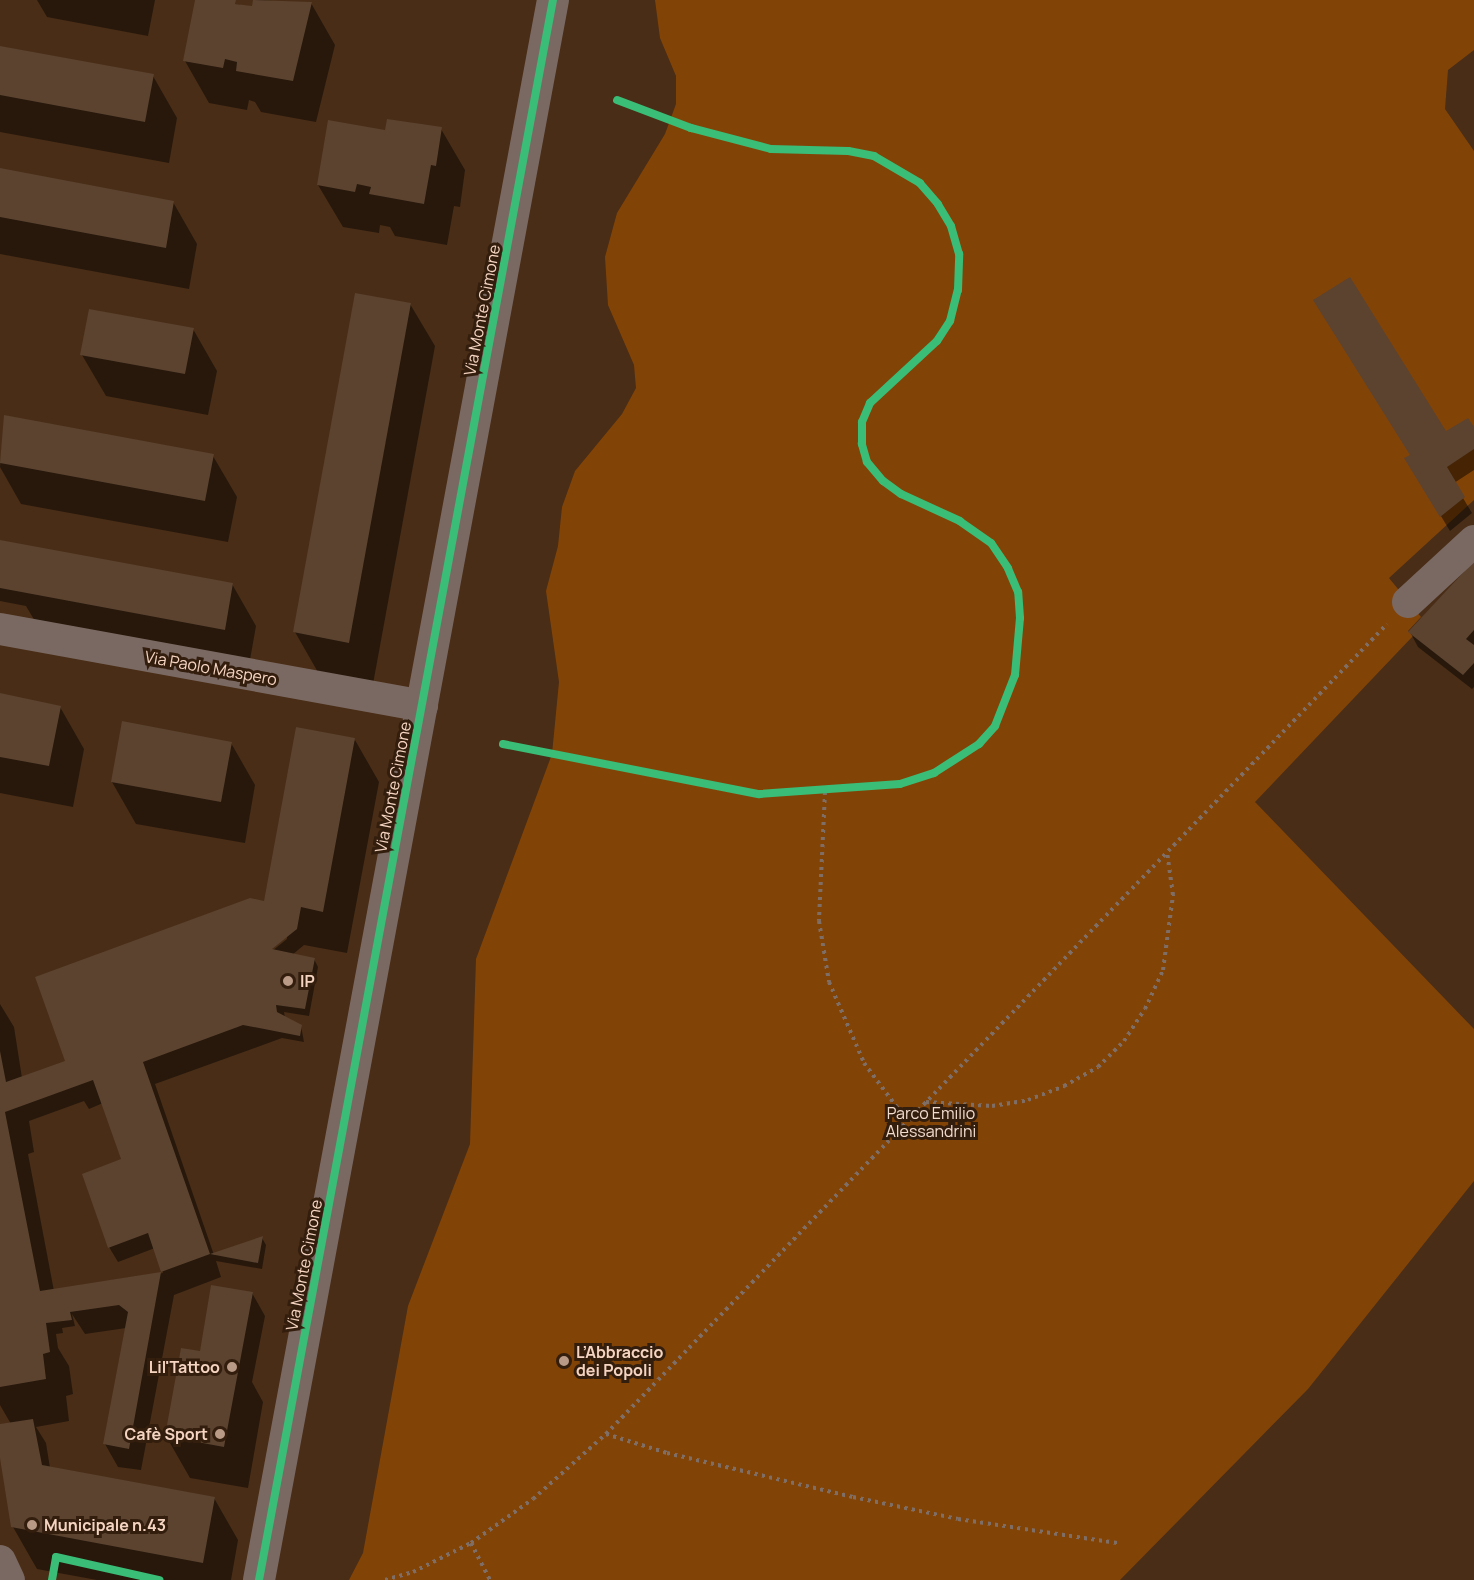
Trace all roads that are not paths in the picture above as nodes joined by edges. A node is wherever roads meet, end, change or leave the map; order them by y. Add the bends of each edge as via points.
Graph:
1 (554, 0) edge
2 (1474, 541) edge
3 (1408, 602) road end
4 (0, 629) edge
5 (422, 706) junction
6 (0, 1561) edge
7 (9, 1580) edge
8 (259, 1580) edge

1 - 5 street, Via Monte Cimone
2 - 3 street
4 - 5 street, Via Paolo Maspero
5 - 8 street, Via Monte Cimone
6 - 7 street

